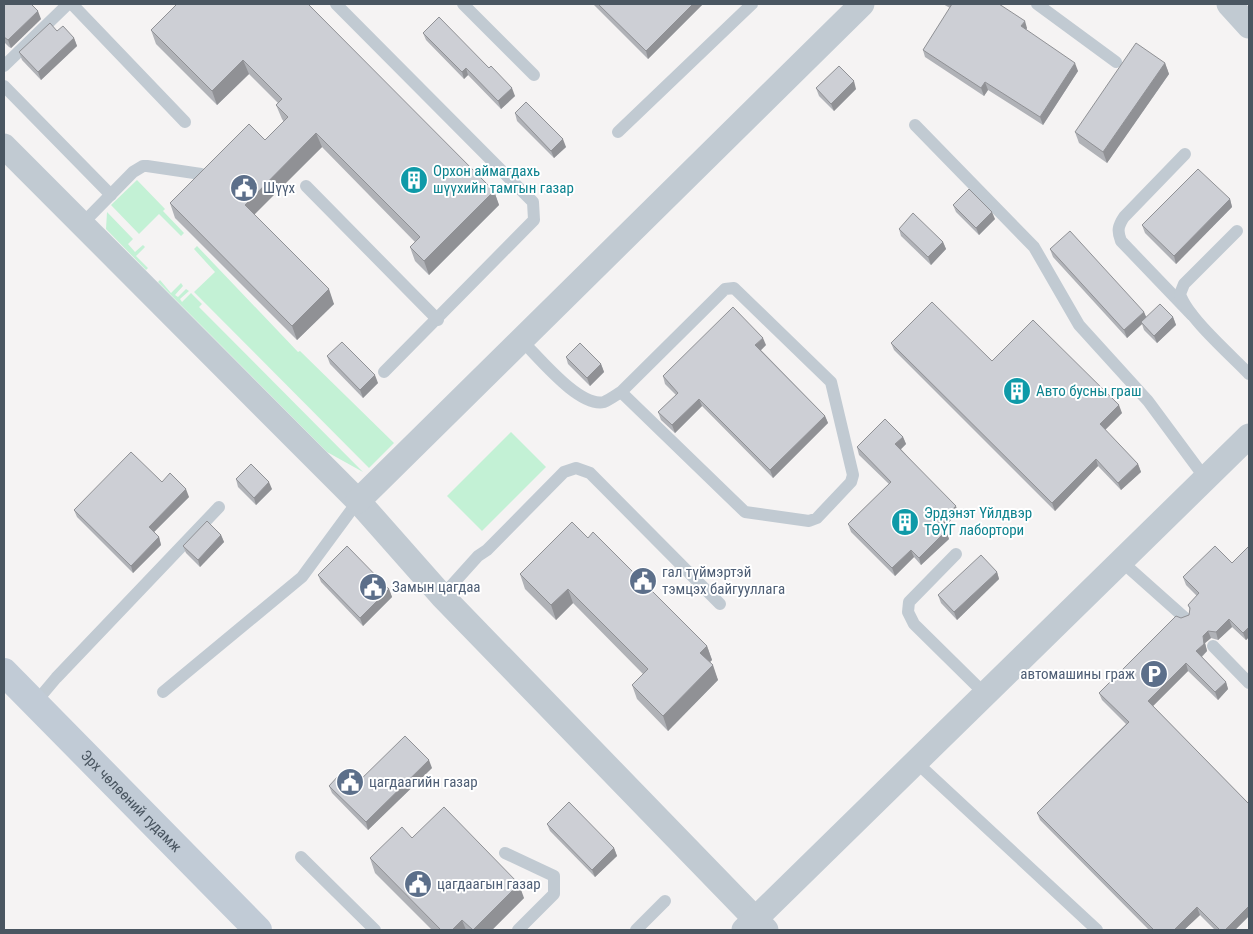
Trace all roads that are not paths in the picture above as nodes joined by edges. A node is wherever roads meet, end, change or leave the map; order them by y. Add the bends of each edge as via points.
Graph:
1 (68, 4) edge
2 (72, 4) edge
3 (336, 4) edge
4 (463, 4) edge
5 (752, 4) edge
6 (862, 4) edge
7 (1037, 4) edge
8 (1229, 4) edge
9 (1249, 26) edge
10 (1116, 62) dead end
11 (4, 66) edge
12 (534, 75) dead end
13 (4, 86) edge
14 (186, 122) dead end
15 (915, 125) dead end
16 (618, 132) dead end
17 (4, 146) edge
18 (1185, 154) dead end
19 (202, 174) edge
20 (306, 186) dead end
21 (111, 196) junction
22 (81, 225) junction
23 (1237, 232) dead end
24 (1192, 315) junction
25 (438, 320) junction
26 (521, 340) junction
27 (384, 372) dead end
28 (1249, 374) edge
29 (621, 392) junction
30 (1249, 436) edge
31 (863, 470) dead end
32 (1205, 478) junction
33 (851, 482) junction
34 (358, 501) junction
35 (219, 507) dead end
36 (956, 554) dead end
37 (1121, 561) junction
38 (442, 596) junction
39 (720, 604) dead end
40 (1185, 618) edge
41 (1213, 646) dead end
42 (4, 672) edge
43 (1249, 683) edge
44 (163, 692) dead end
45 (985, 694) junction
46 (35, 703) junction
47 (916, 762) junction
48 (505, 853) dead end
49 (301, 857) dead end
50 (665, 902) dead end
51 (755, 927) edge
52 (258, 930) edge
53 (375, 930) edge
54 (518, 930) edge
55 (636, 930) edge
56 (1097, 930) edge

1 - 11 lane
2 - 14 lane
3 - 25 lane via 533,202 534,220
4 - 12 lane
5 - 16 lane
6 - 26 street
7 - 10 lane
8 - 9 street
13 - 21 lane
15 - 32 lane via 1034,247 1079,325 1148,401
17 - 22 street
18 - 24 lane via 1124,216 1118,232 1121,241
19 - 21 lane via 143,166
20 - 25 lane
21 - 22 lane
22 - 34 street
23 - 24 lane via 1184,284 1180,294 1182,303
24 - 28 lane
25 - 27 lane
26 - 29 lane via 572,390 592,402 604,402
26 - 34 street
29 - 33 lane via 745,512 809,520 817,518
29 - 33 lane via 725,288 734,288 831,382 853,475
30 - 32 street
31 - 33 lane
32 - 37 street
34 - 38 street
34 - 44 lane via 302,577
35 - 46 lane
36 - 45 lane via 910,602 908,612 914,624
37 - 40 lane
37 - 45 street
38 - 39 lane via 564,472 576,468 590,473
38 - 51 street
41 - 43 lane
42 - 46 main road, Эрх чөлөөний гудамж
45 - 47 street
46 - 52 main road, Эрх чөлөөний гудамж
47 - 51 street
47 - 56 lane
48 - 54 lane via 554,876 554,894
49 - 53 lane
50 - 55 lane

